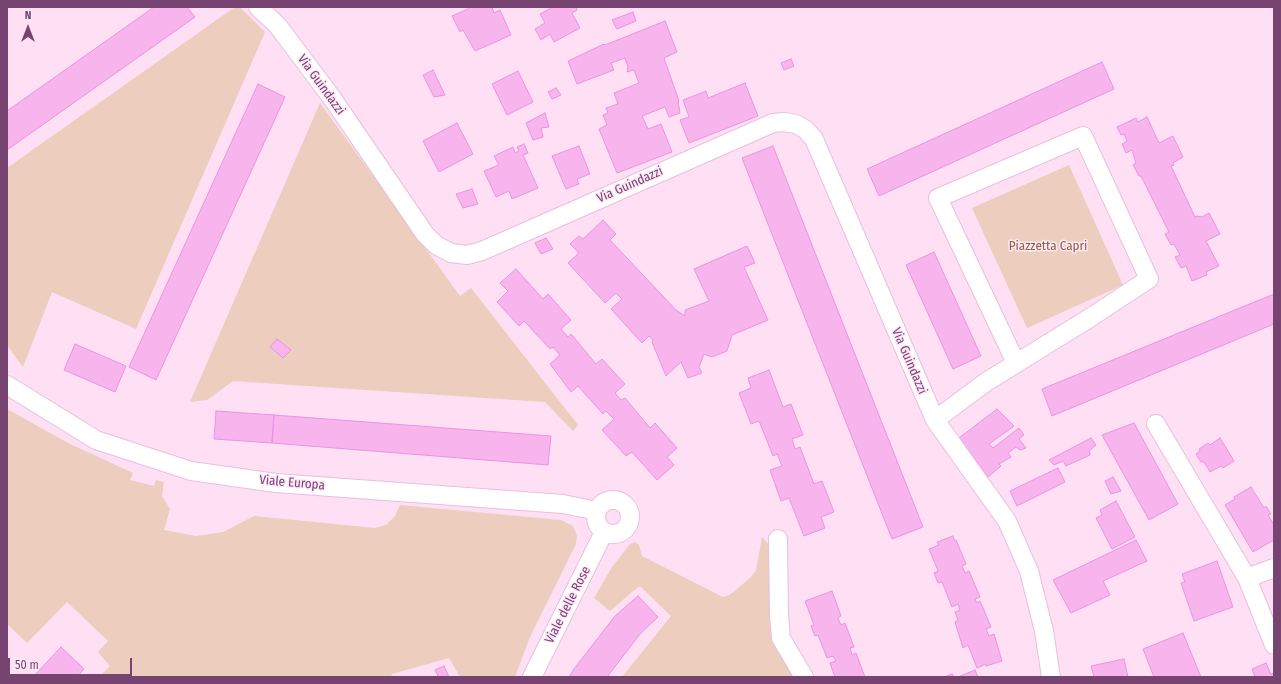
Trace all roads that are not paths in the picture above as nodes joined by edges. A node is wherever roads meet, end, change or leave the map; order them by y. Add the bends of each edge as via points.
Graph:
1 (258, 7) edge
2 (1016, 363) junction
3 (7, 385) edge
4 (935, 420) junction
5 (1156, 424) dead end
6 (597, 511) junction
7 (604, 532) junction
8 (778, 539) dead end
9 (1274, 568) edge
10 (1248, 578) junction
11 (1274, 645) edge
12 (532, 677) edge
13 (804, 677) edge
14 (1051, 677) edge

1 - 4 street, Via Guindazzi via 278,26 332,98 425,234 436,245 451,253 466,255 482,251 773,123 796,124 806,130 814,139
2 - 2 street via 1150,279 1083,136 938,198
2 - 4 street
3 - 6 street, Viale Europa via 96,440 191,471 276,483 563,504
4 - 14 street, Via Guindazzi via 1007,521 1030,571 1044,630
5 - 10 street
6 - 7 street via 597,523
6 - 7 street via 606,501 613,500 620,501 629,510 631,517 627,528 617,535
7 - 12 street, Viale delle Rose
8 - 13 street via 781,638
9 - 10 street
10 - 11 street

